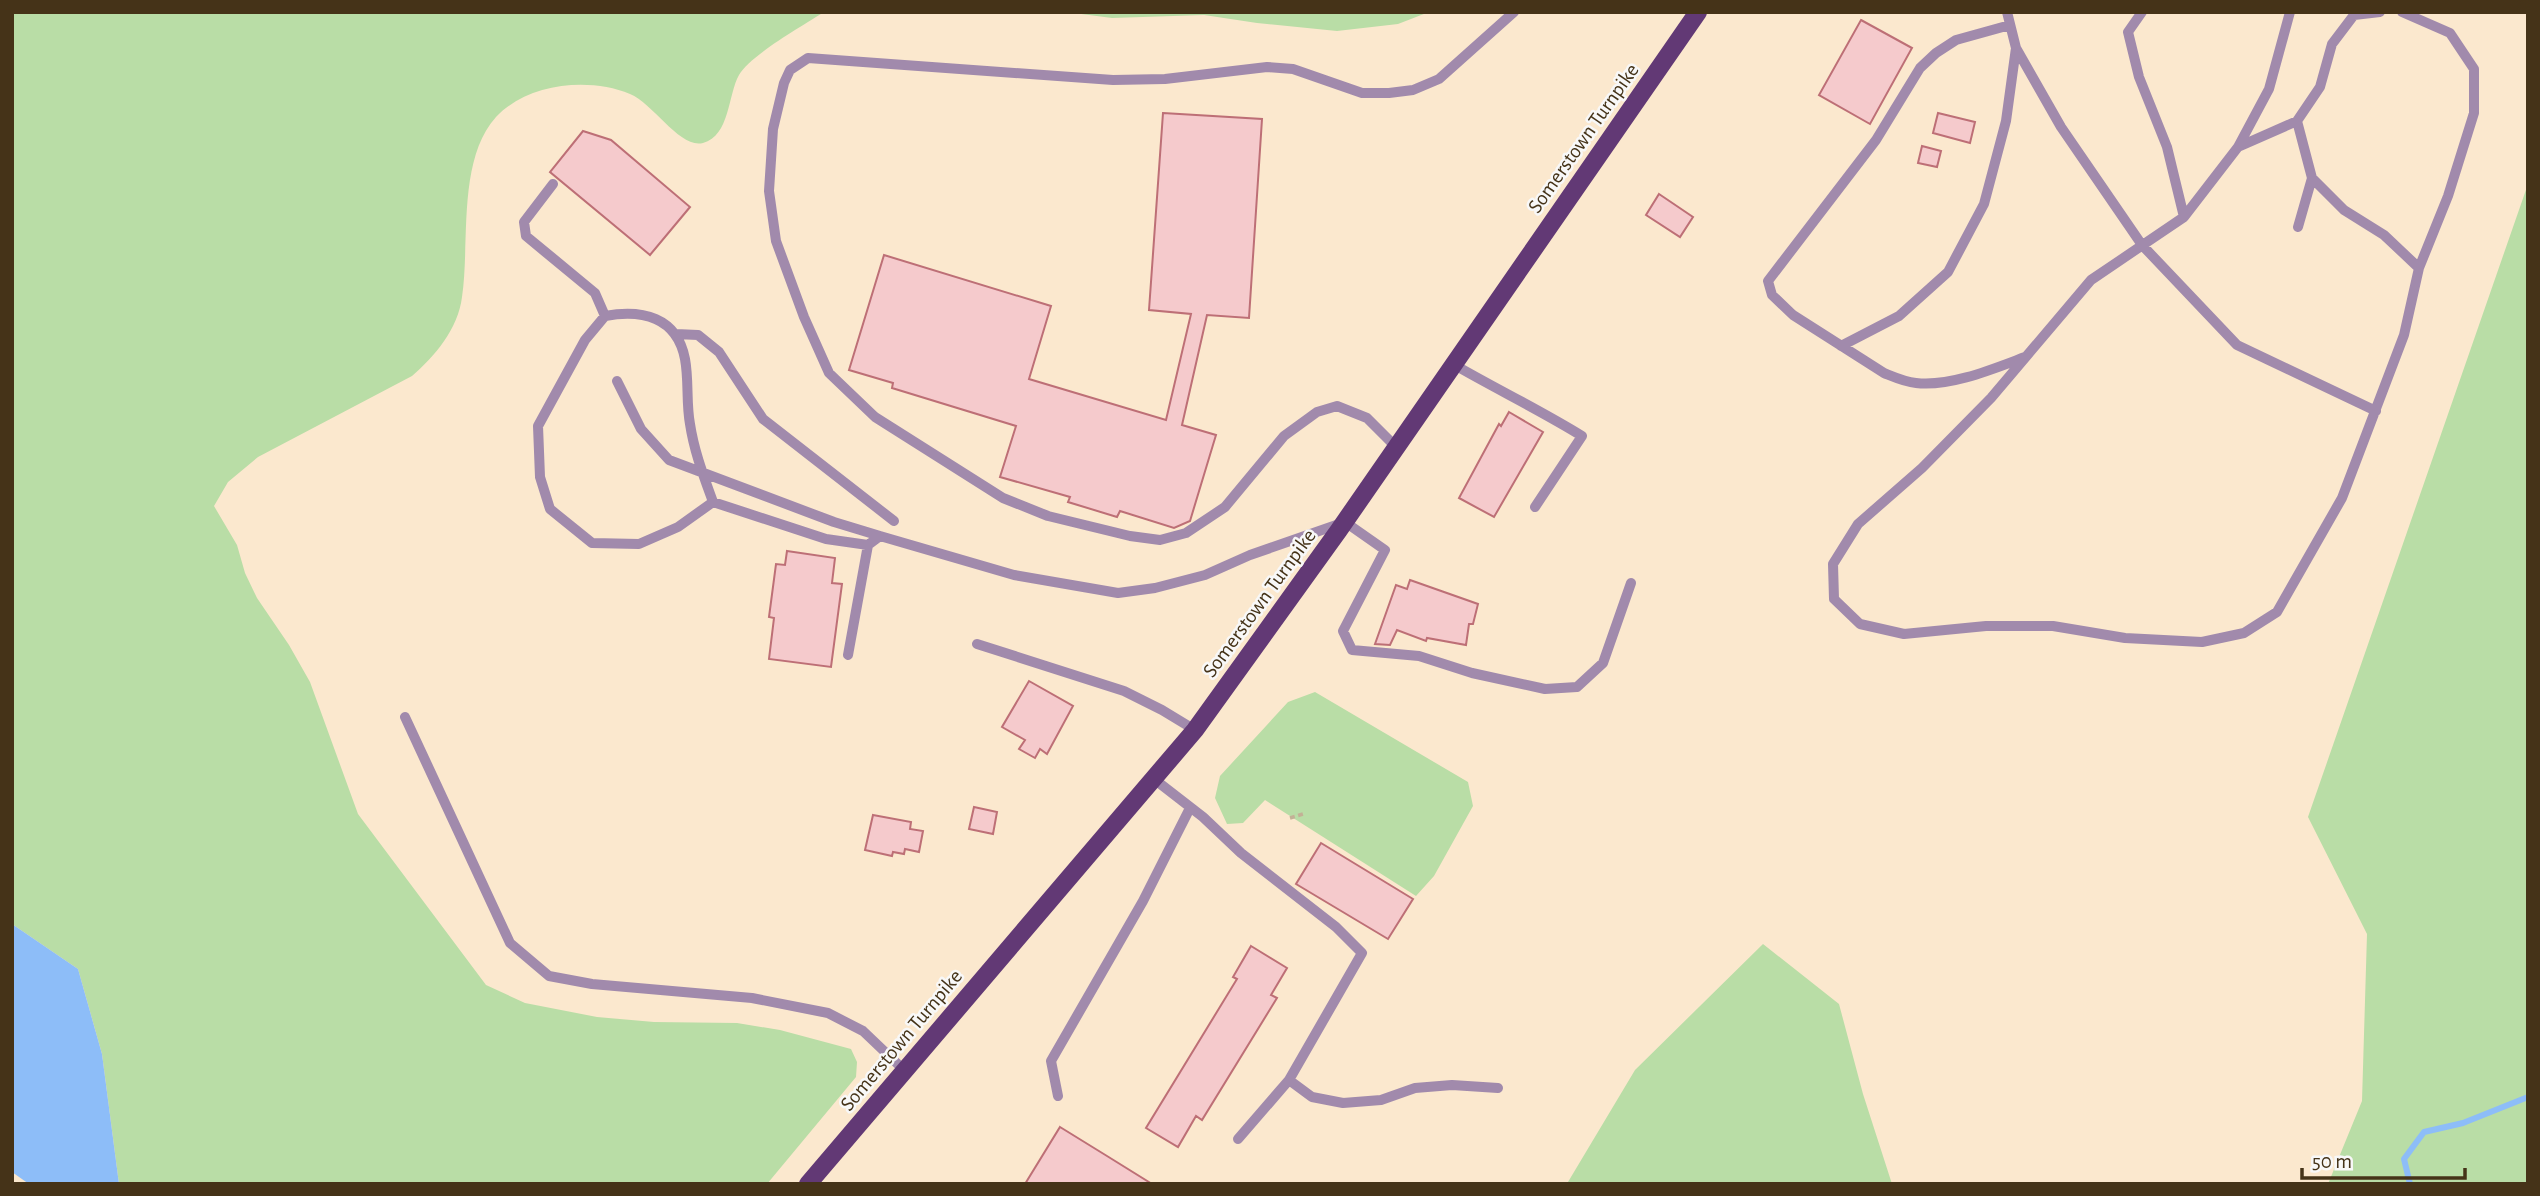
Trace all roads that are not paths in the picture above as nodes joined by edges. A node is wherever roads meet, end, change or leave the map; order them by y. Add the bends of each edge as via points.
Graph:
1 (1514, 12) edge
2 (1698, 12) edge
3 (2007, 12) edge
4 (2142, 12) edge
5 (2290, 12) edge
6 (2380, 12) edge
7 (2402, 12) edge
8 (2010, 25) junction
9 (2016, 48) junction
10 (2297, 121) junction
11 (2238, 147) junction
12 (2312, 178) junction
13 (554, 184) dead end
14 (2184, 217) junction
15 (2298, 227) dead end
16 (2142, 246) junction
17 (2419, 268) junction
18 (605, 316) junction
19 (676, 334) junction
20 (1840, 346) junction
21 (2025, 358) junction
22 (1453, 365) junction
23 (617, 381) dead end
24 (2376, 411) junction
25 (1396, 447) junction
26 (702, 472) junction
27 (713, 502) junction
28 (1535, 507) dead end
29 (894, 521) dead end
30 (1345, 522) junction
31 (880, 536) junction
32 (868, 545) junction
33 (1630, 583) dead end
34 (977, 644) dead end
35 (848, 655) dead end
36 (405, 717) dead end
37 (1195, 730) junction
38 (1154, 779) junction
39 (1190, 808) junction
40 (905, 1071) junction
41 (1289, 1080) junction
42 (1498, 1088) dead end
43 (1058, 1096) dead end
44 (1238, 1139) dead end
45 (808, 1184) edge

1 - 25 lane via 1439,79 1413,90 1389,93 1362,93 1293,69 1266,67 1113,80 808,58 790,70 783,83 772,129 770,179 776,241 829,373 875,416 1003,498 1048,516 1160,540 1186,533 1226,506 1284,436 1317,412 1337,406 1367,418
2 - 22 main road, Somerstown Turnpike
3 - 8 lane
4 - 14 lane via 2127,32 2167,147
5 - 11 lane via 2270,89
6 - 10 lane via 2354,15 2332,44 2320,87
7 - 17 lane via 2449,33 2474,69 2474,113
8 - 9 lane
8 - 20 lane via 1956,40 1920,68 1875,141 1768,281 1772,295 1793,315
9 - 16 lane via 2061,127
9 - 20 lane via 2006,121 1984,204 1948,272 1899,316
10 - 11 lane
10 - 12 lane
11 - 14 lane
12 - 15 lane
12 - 17 lane via 2344,210 2384,235
13 - 18 lane via 524,222 526,236 595,293
14 - 16 lane
16 - 21 lane via 2091,281
16 - 24 lane via 2236,345
17 - 24 lane via 2404,335
18 - 19 lane via 627,312 657,318
18 - 27 lane via 585,340 538,426 540,477 550,509 592,542 639,544 678,527
19 - 26 lane via 685,359 690,426
19 - 29 lane via 698,335 719,352 763,419
20 - 21 lane via 1884,373 1917,384 1956,379
21 - 24 lane via 1922,468 1858,524 1839,554 1833,564 1834,599 1860,624 1904,634 1986,626 2053,626 2125,638 2202,642 2244,633 2277,611 2342,498
22 - 25 main road, Somerstown Turnpike
22 - 28 lane via 1582,436
23 - 26 lane via 641,429 669,460
25 - 30 main road, Somerstown Turnpike
26 - 27 lane
26 - 31 lane
27 - 32 lane via 826,538
30 - 31 lane via 1205,575 1118,593 1014,575
30 - 33 lane via 1385,550 1343,631 1352,650 1419,656 1545,689 1577,687 1603,663
30 - 37 main road, Somerstown Turnpike
31 - 32 lane
32 - 35 lane
34 - 37 lane via 1124,691
36 - 40 lane via 510,943 550,976 752,998 828,1013 863,1031
37 - 38 main road, Somerstown Turnpike
38 - 39 lane
38 - 40 main road, Somerstown Turnpike
39 - 41 lane via 1362,953
39 - 43 lane via 1143,901 1051,1061
40 - 45 main road, Somerstown Turnpike
41 - 42 lane via 1312,1097 1343,1103 1381,1100 1415,1088
41 - 44 lane

